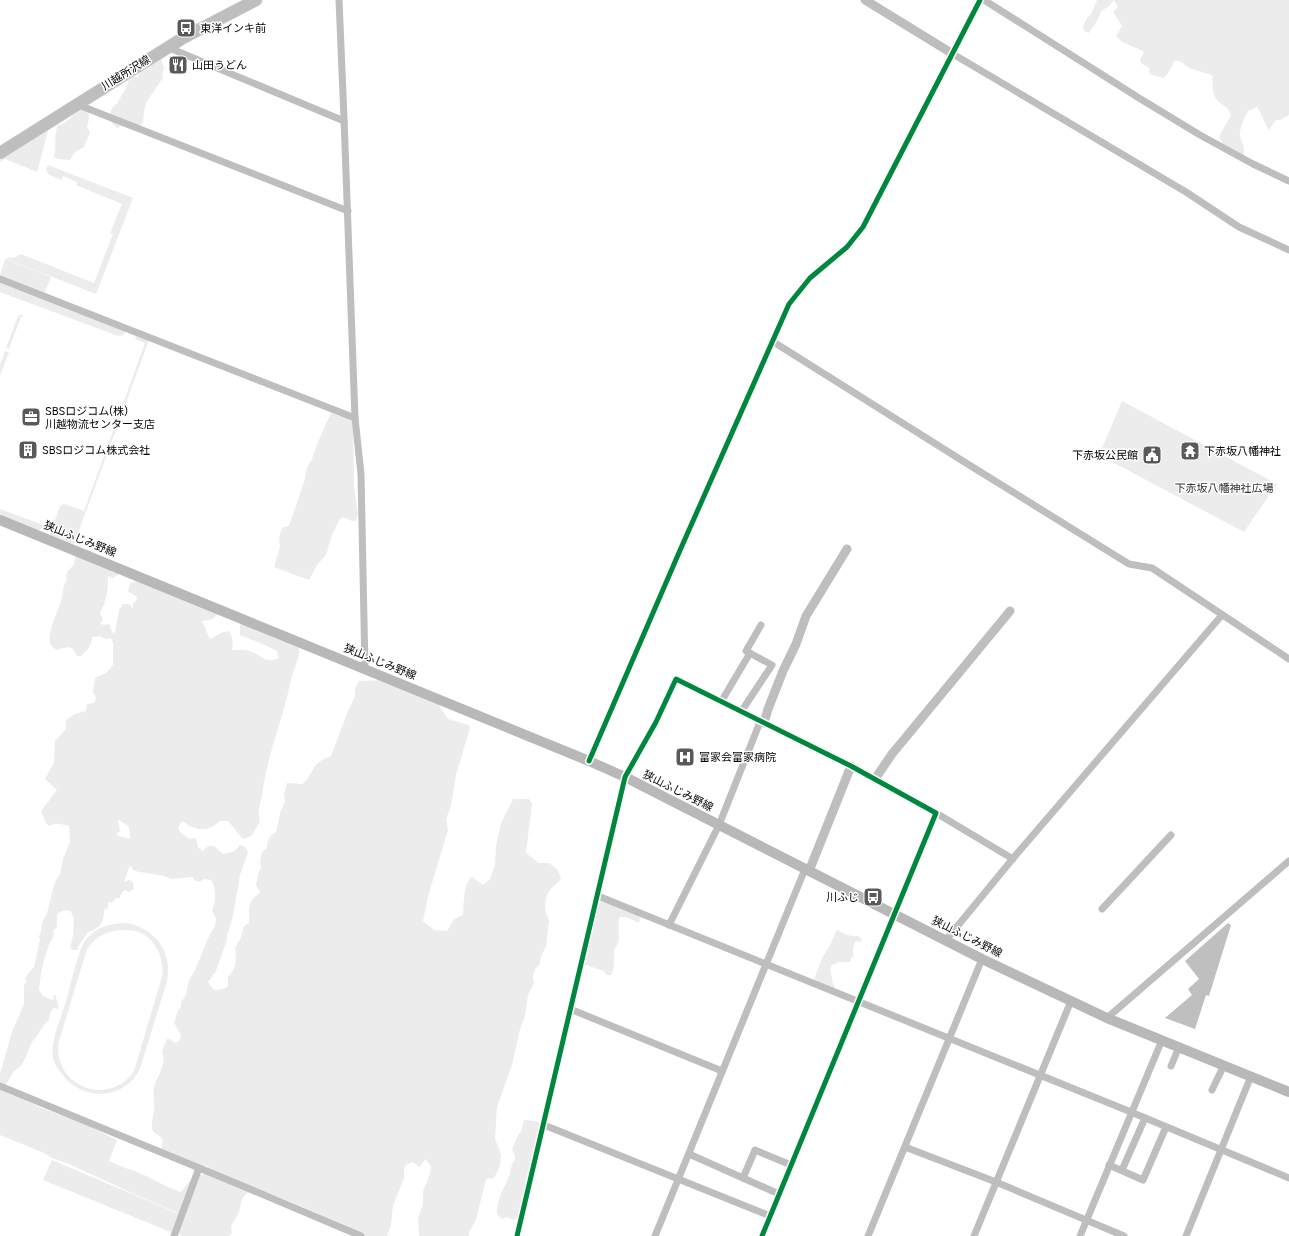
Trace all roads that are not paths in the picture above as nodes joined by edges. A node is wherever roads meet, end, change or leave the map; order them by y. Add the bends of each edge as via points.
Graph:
1 (256, 0) edge
2 (338, 0) edge
3 (864, 0) edge
4 (980, 0) edge
5 (984, 0) edge
6 (167, 47) junction
7 (953, 54) junction
8 (76, 104) junction
9 (344, 121) junction
10 (0, 152) edge
11 (1289, 181) edge
12 (348, 211) junction
13 (1289, 250) edge
14 (0, 279) edge
15 (772, 341) junction
16 (355, 418) junction
17 (0, 520) edge
18 (847, 549) dead end
19 (1010, 611) dead end
20 (1222, 615) junction
21 (761, 625) dead end
22 (750, 653) junction
23 (1289, 659) edge
24 (772, 665) junction
25 (365, 669) junction
26 (783, 671) junction
27 (721, 702) junction
28 (741, 712) junction
29 (762, 722) junction
30 (589, 761) junction
31 (851, 766) junction
32 (625, 778) junction
33 (875, 778) junction
34 (936, 813) junction
35 (719, 825) junction
36 (1171, 836) dead end
37 (1013, 859) junction
38 (1289, 861) edge
39 (807, 870) junction
40 (598, 896) junction
41 (1102, 909) dead end
42 (894, 914) junction
43 (669, 925) junction
44 (946, 940) junction
45 (982, 959) junction
46 (766, 964) junction
47 (1070, 1001) junction
48 (858, 1002) junction
49 (570, 1009) junction
50 (1107, 1018) junction
51 (949, 1038) junction
52 (1162, 1040) junction
53 (1179, 1047) junction
54 (1224, 1065) junction
55 (1171, 1066) dead end
56 (722, 1071) junction
57 (1040, 1075) junction
58 (1251, 1076) junction
59 (0, 1086) edge
60 (1212, 1090) dead end
61 (1289, 1092) edge
62 (1131, 1112) junction
63 (1145, 1118) junction
64 (544, 1125) junction
65 (1166, 1127) junction
66 (905, 1147) junction
67 (1221, 1150) junction
68 (689, 1154) junction
69 (791, 1165) junction
70 (1109, 1165) junction
71 (199, 1168) junction
72 (1122, 1170) junction
73 (743, 1178) junction
74 (1289, 1178) edge
75 (679, 1180) junction
76 (996, 1182) junction
77 (779, 1194) junction
78 (770, 1216) junction
79 (1086, 1221) junction
80 (174, 1236) edge
81 (360, 1236) edge
82 (517, 1236) edge
83 (656, 1236) edge
84 (762, 1236) edge
85 (868, 1236) edge
86 (974, 1236) edge
87 (1080, 1236) edge
88 (1124, 1236) edge
89 (1186, 1236) edge

1 - 6 main road, 川越所沢線
2 - 9 street
3 - 7 street
4 - 7 street
5 - 11 street via 1200,135
6 - 8 main road, 川越所沢線
6 - 9 street
7 - 13 street via 1186,192 1239,227
7 - 15 street via 863,227 847,247 799,290 789,304
8 - 10 main road, 川越所沢線
8 - 12 street
9 - 12 street
12 - 16 street
14 - 16 street
15 - 20 street via 1129,564 1152,568
15 - 30 street
16 - 25 street via 361,474
17 - 25 main road, 狭山ふじみ野線
18 - 26 street via 806,616
19 - 33 street
20 - 23 street
20 - 37 street
21 - 22 street via 746,651
22 - 24 street
22 - 27 street
24 - 26 street
24 - 28 street
25 - 30 main road, 狭山ふじみ野線
26 - 29 street
27 - 28 street
27 - 32 street via 676,679
28 - 29 street
29 - 31 street
29 - 35 street
30 - 32 main road, 狭山ふじみ野線
31 - 33 street
31 - 39 street
32 - 35 main road, 狭山ふじみ野線
32 - 40 street
33 - 34 street
34 - 37 street
34 - 42 street
35 - 39 main road, 狭山ふじみ野線
35 - 43 street
36 - 41 street
37 - 44 street
38 - 50 street
39 - 42 main road, 狭山ふじみ野線
39 - 46 street
40 - 43 street
40 - 49 street
42 - 44 main road, 狭山ふじみ野線
42 - 48 street
43 - 46 street
44 - 45 main road, 狭山ふじみ野線
45 - 47 main road, 狭山ふじみ野線
45 - 51 street
46 - 48 street
46 - 56 street
47 - 50 main road, 狭山ふじみ野線
47 - 57 street
48 - 51 street
48 - 69 street
49 - 56 street
49 - 64 street
50 - 52 main road, 狭山ふじみ野線
51 - 57 street
51 - 66 street
52 - 53 main road, 狭山ふじみ野線
52 - 62 street
53 - 54 main road, 狭山ふじみ野線
53 - 55 street
54 - 58 main road, 狭山ふじみ野線
54 - 60 street
56 - 68 street
57 - 62 street
57 - 76 street
58 - 61 main road, 狭山ふじみ野線
58 - 67 street
59 - 71 street
62 - 63 street
62 - 70 street
63 - 65 street
63 - 72 street
64 - 75 street
64 - 82 street
65 - 67 street
65 - 72 street via 1143,1180
66 - 76 street
66 - 85 street
67 - 74 street
67 - 89 street
68 - 73 street
68 - 75 street
69 - 73 street via 755,1150
69 - 77 street
70 - 72 street
70 - 79 street
71 - 80 street
71 - 81 street
73 - 77 street
75 - 78 street
75 - 83 street
76 - 79 street
76 - 86 street
77 - 78 street
78 - 84 street
79 - 87 street
79 - 88 street

